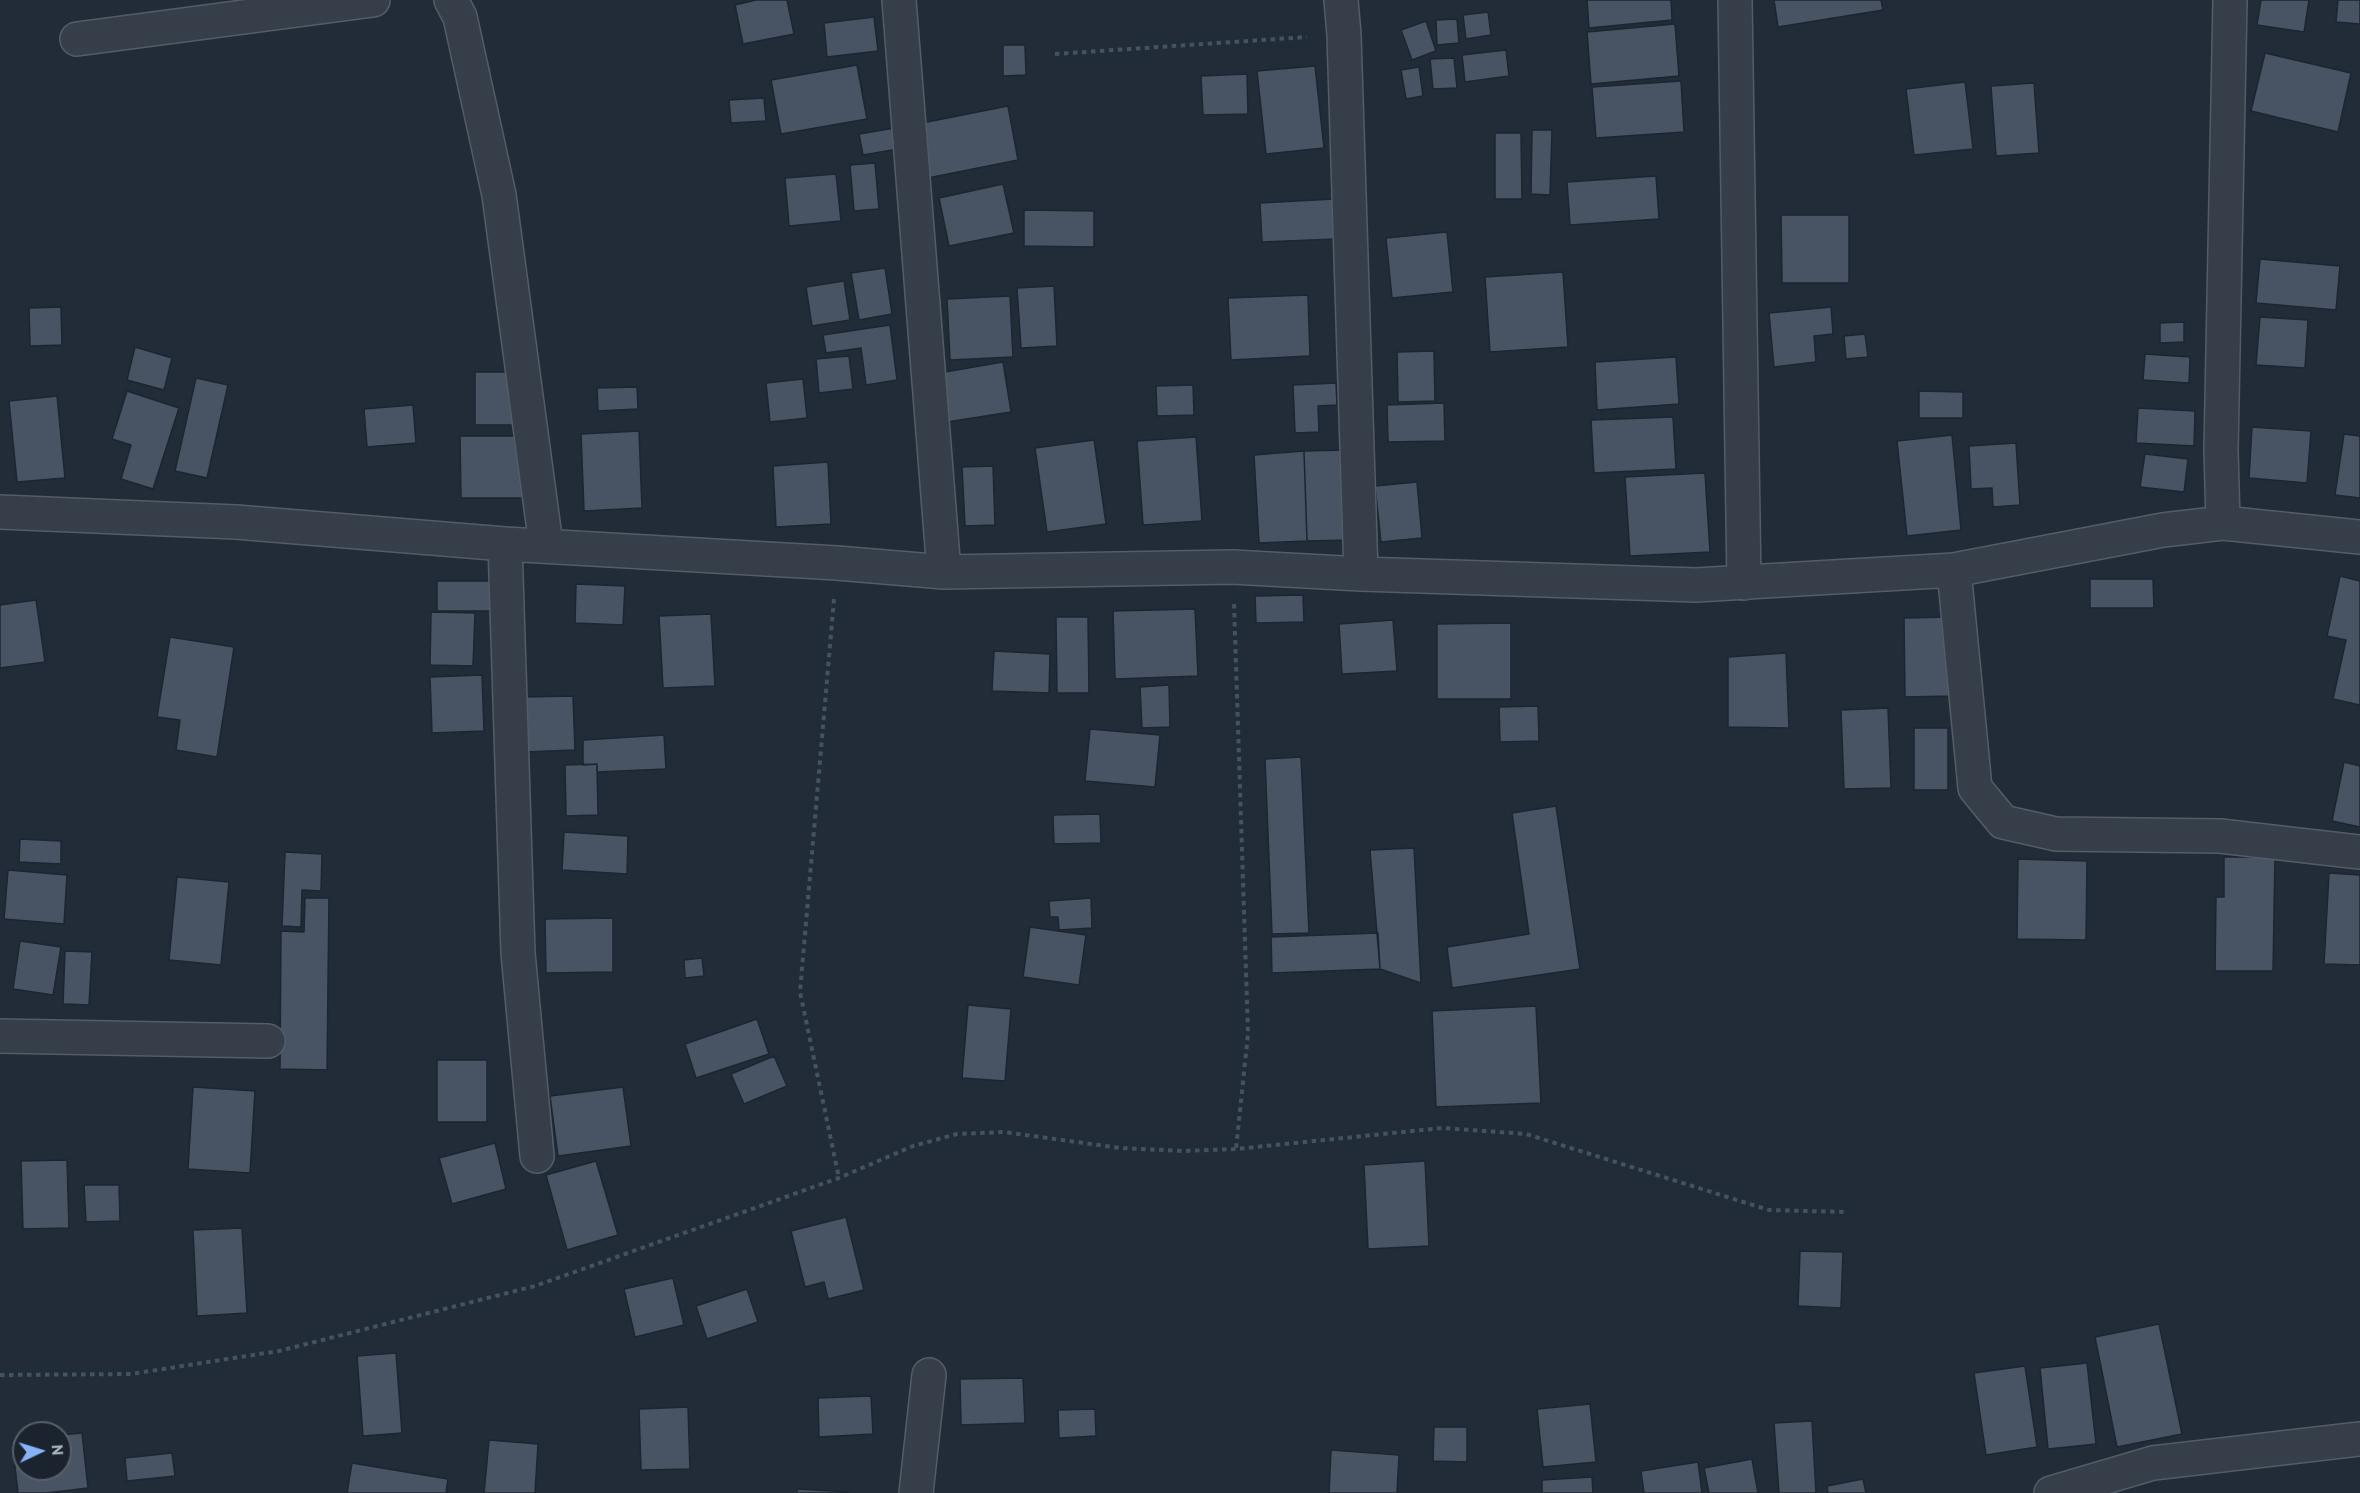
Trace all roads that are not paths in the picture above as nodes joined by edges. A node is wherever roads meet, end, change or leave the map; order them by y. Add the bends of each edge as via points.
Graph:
1 (373, 0) edge
2 (451, 0) edge
3 (899, 0) edge
4 (1341, 0) edge
5 (1735, 0) edge
6 (2230, 0) edge
7 (77, 39) dead end
8 (0, 512) edge
9 (2223, 523) junction
10 (2360, 537) edge
11 (505, 544) junction
12 (546, 545) junction
13 (1954, 570) junction
14 (944, 572) junction
15 (1361, 574) junction
16 (1744, 583) junction
17 (2360, 852) edge
18 (0, 1036) edge
19 (268, 1041) dead end
20 (537, 1156) dead end
21 (929, 1375) dead end
22 (2360, 1439) edge
23 (916, 1493) edge
24 (2051, 1493) edge

1 - 7 street
2 - 12 street via 460,17 499,195
3 - 14 street
4 - 15 street
5 - 16 street
6 - 9 street
8 - 11 street via 236,522
9 - 10 street
9 - 13 street via 2163,530
11 - 12 street
11 - 20 street via 519,953
12 - 14 street
13 - 16 street
13 - 17 street via 1975,788 2003,822 2056,834 2220,836
14 - 15 street via 1232,567
15 - 16 street via 1696,585
18 - 19 street
21 - 23 street
22 - 24 street via 2152,1463

